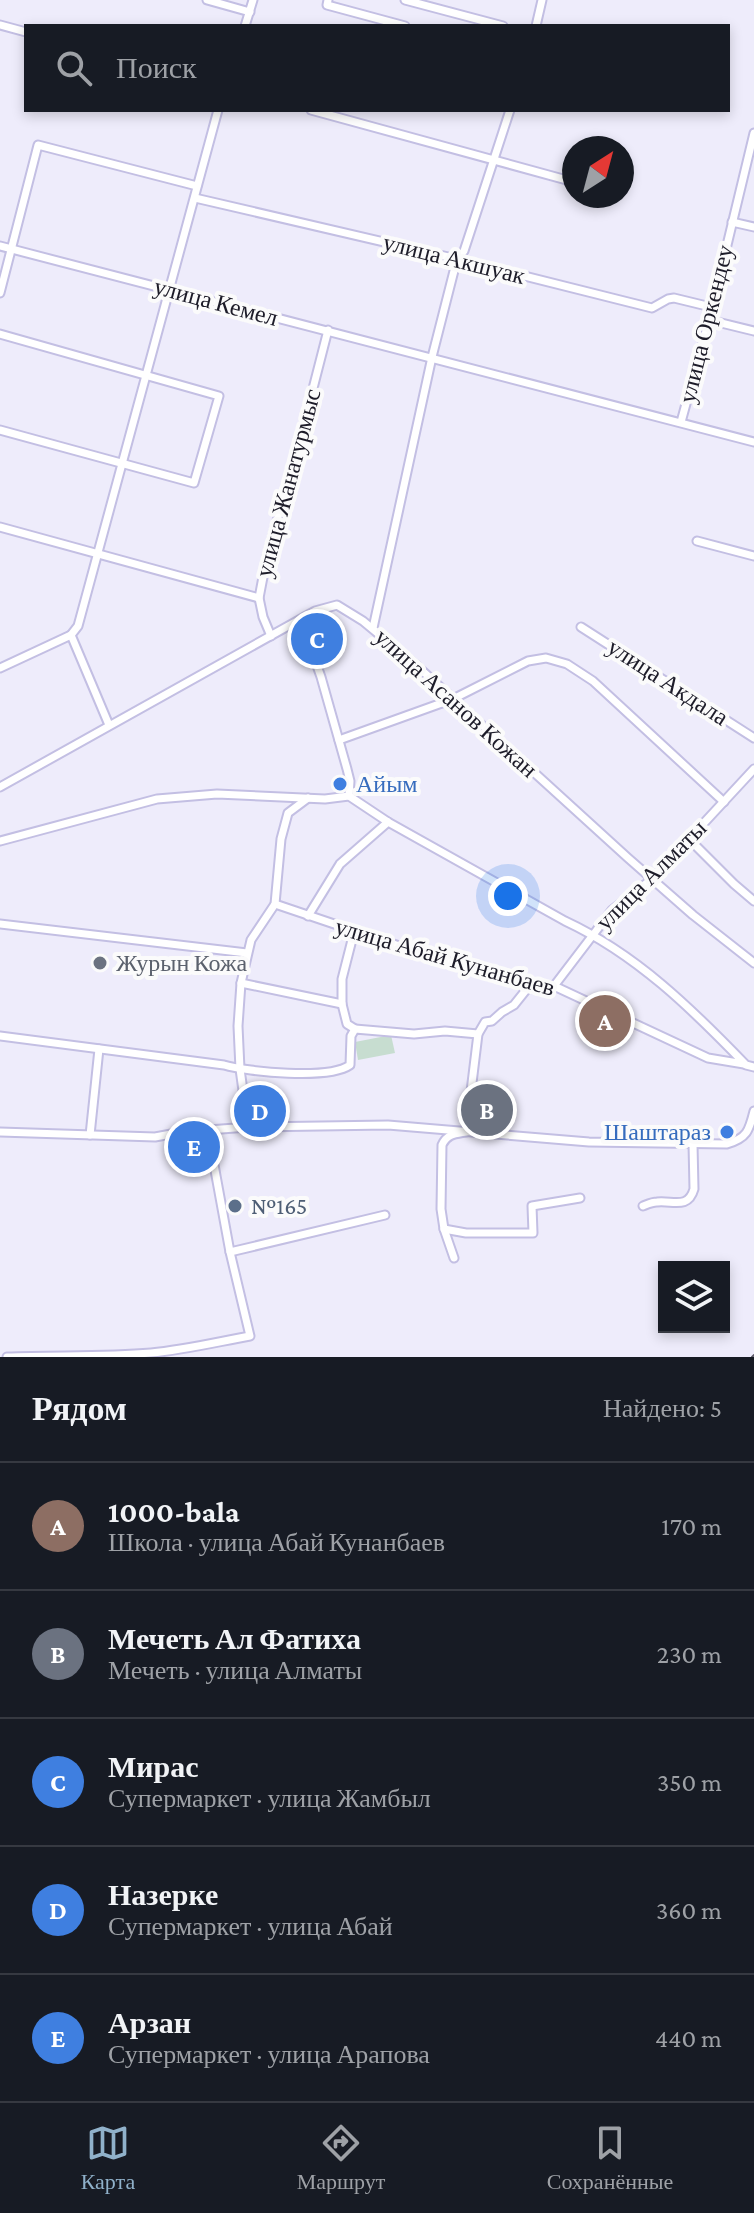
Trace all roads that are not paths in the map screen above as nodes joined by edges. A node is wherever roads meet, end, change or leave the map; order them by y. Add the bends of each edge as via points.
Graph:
1 (207, 0) edge
2 (253, 0) edge
3 (328, 0) edge
4 (405, 0) edge
5 (542, 0) edge
6 (250, 12) junction
7 (246, 24) edge
8 (398, 24) edge
9 (495, 24) edge
10 (536, 24) edge
11 (0, 25) edge
12 (24, 31) edge
13 (217, 112) edge
14 (318, 112) edge
15 (509, 112) edge
16 (754, 133) edge
17 (494, 159) junction
18 (562, 179) edge
19 (197, 186) junction
20 (195, 198) junction
21 (732, 222) junction
22 (754, 227) edge
23 (0, 246) edge
24 (12, 249) junction
25 (457, 259) junction
26 (169, 289) junction
27 (0, 293) edge
28 (711, 307) junction
29 (709, 320) junction
30 (328, 330) junction
31 (754, 331) edge
32 (0, 334) edge
33 (432, 357) junction
34 (146, 375) junction
35 (681, 422) junction
36 (0, 430) edge
37 (754, 442) edge
38 (122, 464) junction
39 (0, 527) edge
40 (697, 541) dead end
41 (97, 553) junction
42 (754, 556) edge
43 (259, 598) junction
44 (298, 621) junction
45 (581, 627) dead end
46 (373, 628) junction
47 (71, 635) junction
48 (271, 636) junction
49 (0, 668) edge
50 (453, 699) junction
51 (109, 725) junction
52 (754, 738) edge
53 (339, 740) junction
54 (754, 769) edge
55 (1, 784) edge
56 (349, 796) junction
57 (308, 798) junction
58 (724, 802) junction
59 (388, 822) junction
60 (688, 838) junction
61 (0, 841) edge
62 (652, 879) junction
63 (754, 901) edge
64 (275, 904) junction
65 (308, 916) junction
66 (0, 924) edge
67 (354, 932) junction
68 (593, 934) junction
69 (247, 953) junction
70 (754, 963) edge
71 (241, 983) junction
72 (530, 985) junction
73 (554, 986) junction
74 (342, 1004) junction
75 (355, 1029) junction
76 (478, 1034) junction
77 (0, 1036) edge
78 (99, 1049) junction
79 (750, 1066) edge
80 (240, 1069) junction
81 (754, 1111) edge
82 (248, 1127) junction
83 (0, 1132) edge
84 (208, 1132) junction
85 (466, 1132) junction
86 (90, 1135) junction
87 (693, 1144) junction
88 (580, 1198) dead end
89 (643, 1206) dead end
90 (385, 1215) dead end
91 (444, 1229) junction
92 (230, 1252) junction
93 (454, 1258) dead end
94 (57, 1356) edge
95 (117, 1356) edge
96 (7, 1357) edge

1 - 6 street
2 - 6 street
3 - 8 street via 327,5
4 - 9 street
5 - 10 street
6 - 7 street
11 - 12 street
13 - 19 street
14 - 17 street
15 - 17 street
16 - 21 street, улица Оркендеу
17 - 18 street
17 - 25 street
19 - 20 street
19 - 24 street via 38,145
20 - 25 street, улица Акшуак
20 - 26 street
21 - 22 street
21 - 28 street, улица Оркендеу
23 - 24 street, улица Кемел
24 - 26 street, улица Кемел
24 - 27 street
25 - 28 street, улица Акшуак via 652,308 674,298
25 - 33 street
26 - 30 street, улица Кемел
26 - 34 street
28 - 29 street, улица Оркендеу
29 - 31 street
29 - 35 street, улица Оркендеу
30 - 33 street, улица Кемел
30 - 43 street, улица Жанатурмыс
32 - 34 street
33 - 35 street, улица Кемел
33 - 46 street
34 - 38 street
34 - 38 street via 219,396 194,483
35 - 37 street, улица Кемел
36 - 38 street
38 - 41 street
39 - 41 street
40 - 42 street
41 - 43 street
41 - 47 street
43 - 48 street, улица Жанатурмыс
44 - 46 street, улица Асанов Кожан via 337,605
44 - 48 street, улица Асанов Кожан
44 - 53 street
45 - 52 street, улица Акдала
46 - 50 street, улица Асанов Кожан
47 - 49 street
47 - 51 street
48 - 51 street, улица Асанов Кожан
50 - 53 street
50 - 58 street via 528,661 546,658 567,664 593,681
50 - 62 street, улица Асанов Кожан
51 - 55 street, улица Асанов Кожан
53 - 56 street
54 - 58 street, улица Алматы
56 - 57 street
56 - 59 street
57 - 61 street via 217,794 157,799
57 - 64 street via 288,813 283,826
58 - 60 street, улица Алматы
59 - 65 street via 340,864
59 - 68 street
60 - 62 street, улица Алматы
60 - 63 street
62 - 68 street, улица Алматы via 612,910
62 - 70 street, улица Асанов Кожан
64 - 65 street, улица Абай Кунанбаев
64 - 69 street
65 - 67 street, улица Абай Кунанбаев
66 - 69 street
67 - 72 street, улица Абай Кунанбаев
67 - 74 street via 342,979
68 - 73 street, улица Алматы
68 - 79 street via 675,994
69 - 71 street
71 - 74 street
71 - 80 street
72 - 73 street, улица Абай Кунанбаев
72 - 76 street
73 - 79 street, улица Абай Кунанбаев via 708,1058
74 - 75 street via 347,1024
75 - 76 street
75 - 80 street via 350,1065 345,1068 312,1074
76 - 85 street
77 - 78 street
78 - 80 street
78 - 86 street
80 - 82 street
81 - 87 street via 739,1140
82 - 84 street
82 - 85 street via 388,1125
83 - 86 street
84 - 86 street
84 - 92 street
85 - 87 street
85 - 91 street via 451,1135 442,1145
87 - 89 street via 692,1196 673,1204
88 - 91 street via 532,1206 533,1233
90 - 92 street
91 - 93 street
92 - 95 street via 250,1336
94 - 95 street
94 - 96 street

